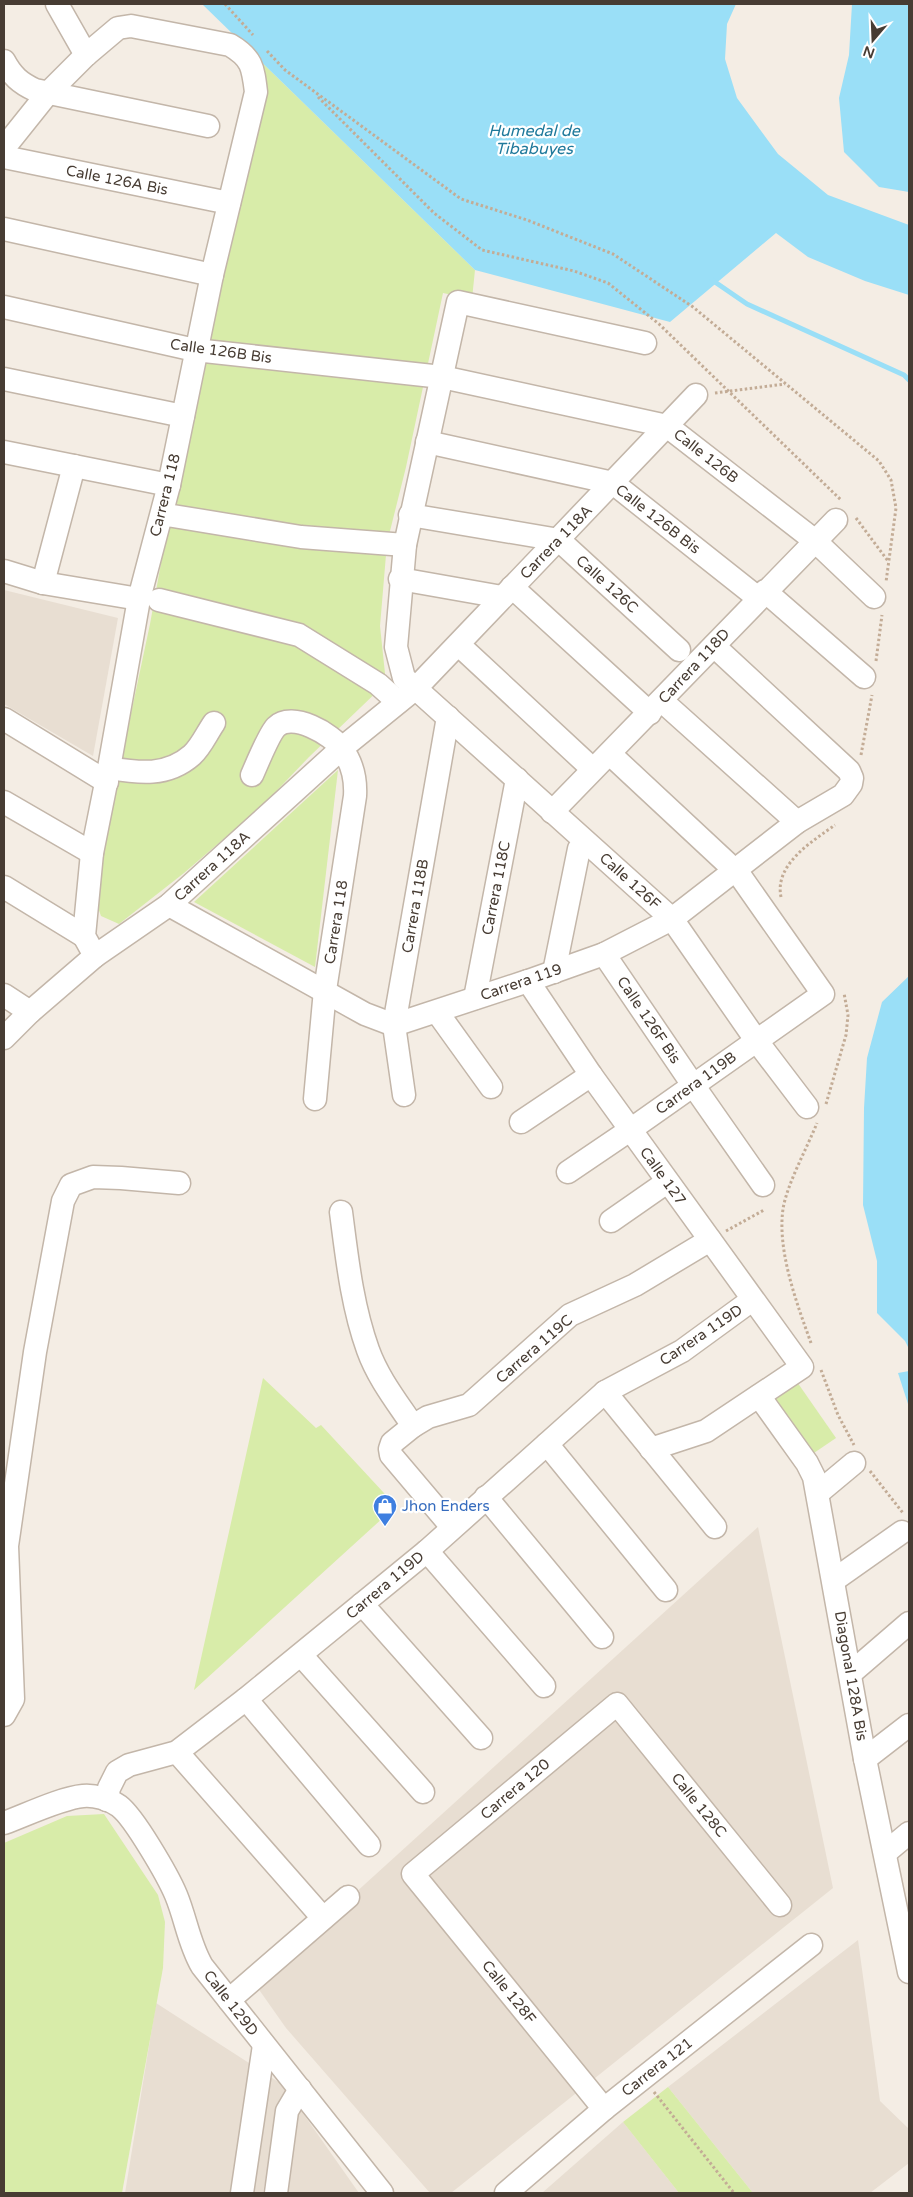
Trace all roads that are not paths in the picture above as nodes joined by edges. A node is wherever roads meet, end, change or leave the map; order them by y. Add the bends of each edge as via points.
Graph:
1 (57, 4) edge
2 (86, 55) junction
3 (4, 61) edge
4 (48, 93) junction
5 (208, 126) dead end
6 (4, 148) edge
7 (4, 157) edge
8 (229, 203) junction
9 (4, 229) edge
10 (212, 275) junction
11 (4, 307) edge
12 (645, 343) dead end
13 (195, 350) junction
14 (442, 377) junction
15 (4, 379) edge
16 (696, 395) road end
17 (183, 416) junction
18 (667, 426) junction
19 (427, 442) junction
20 (4, 452) edge
21 (74, 466) junction
22 (613, 483) junction
23 (169, 485) junction
24 (410, 515) junction
25 (173, 516) dead end
26 (836, 520) dead end
27 (559, 540) junction
28 (814, 540) junction
29 (405, 545) junction
30 (4, 571) edge
31 (400, 579) junction
32 (43, 583) junction
33 (507, 592) junction
34 (761, 595) junction
35 (881, 599) road end
36 (149, 600) junction
37 (459, 645) junction
38 (714, 646) junction
39 (679, 650) dead end
40 (871, 678) road end
41 (416, 688) junction
42 (398, 702) junction
43 (656, 707) junction
44 (448, 717) junction
45 (4, 719) edge
46 (214, 723) dead end
47 (342, 748) junction
48 (610, 754) junction
49 (585, 762) dead end
50 (108, 775) junction
51 (252, 775) dead end
52 (517, 779) junction
53 (4, 802) edge
54 (552, 812) junction
55 (797, 822) junction
56 (579, 849) dead end
57 (92, 853) junction
58 (732, 866) junction
59 (4, 887) edge
60 (169, 905) junction
61 (672, 920) junction
62 (90, 946) junction
63 (604, 954) junction
64 (554, 972) junction
65 (528, 982) junction
66 (325, 990) junction
67 (4, 995) edge
68 (475, 998) junction
69 (30, 1012) junction
70 (437, 1012) junction
71 (394, 1025) junction
72 (4, 1038) edge
73 (756, 1040) junction
74 (591, 1075) junction
75 (693, 1085) junction
76 (491, 1087) dead end
77 (404, 1095) dead end
78 (315, 1099) dead end
79 (816, 1112) road end
80 (521, 1122) dead end
81 (630, 1130) junction
82 (568, 1172) dead end
83 (667, 1182) junction
84 (179, 1183) dead end
85 (763, 1185) dead end
86 (341, 1212) dead end
87 (611, 1221) dead end
88 (710, 1240) junction
89 (752, 1300) junction
90 (605, 1392) junction
91 (758, 1396) junction
92 (413, 1426) junction
93 (547, 1444) junction
94 (651, 1449) junction
95 (859, 1460) road end
96 (818, 1493) junction
97 (486, 1497) junction
98 (905, 1525) edge
99 (452, 1527) junction
100 (715, 1527) dead end
101 (427, 1550) junction
102 (834, 1580) junction
103 (666, 1590) dead end
104 (362, 1604) junction
105 (909, 1623) edge
106 (602, 1637) dead end
107 (301, 1655) junction
108 (851, 1674) junction
109 (544, 1686) dead end
110 (246, 1699) junction
111 (617, 1704) joint
112 (4, 1714) edge
113 (909, 1725) edge
114 (482, 1738) dead end
115 (177, 1752) junction
116 (865, 1759) junction
117 (423, 1792) dead end
118 (107, 1800) junction
119 (4, 1824) edge
120 (909, 1833) edge
121 (369, 1845) dead end
122 (885, 1853) junction
123 (413, 1874) joint
124 (348, 1896) dead end
125 (780, 1905) dead end
126 (323, 1918) junction
127 (907, 1943) edge
128 (812, 1945) dead end
129 (909, 1972) edge
130 (229, 2000) junction
131 (264, 2045) junction
132 (300, 2089) junction
133 (604, 2110) junction
134 (242, 2193) edge
135 (276, 2193) edge
136 (382, 2193) edge
137 (506, 2193) edge

1 - 2 street
2 - 4 street
2 - 8 street, Carrera 118 via 118,28 131,26 230,45 244,53 254,70 256,92
3 - 4 street via 22,84
4 - 5 street
4 - 6 street
7 - 8 street, Calle 126A Bis
8 - 10 street, Carrera 118
9 - 10 street
10 - 13 street, Carrera 118
11 - 13 street, Calle 126B Bis
12 - 14 street via 458,302
13 - 14 street, Calle 126B Bis
13 - 17 street, Carrera 118
14 - 18 street, Calle 126B
14 - 19 street
15 - 17 street
16 - 18 street, Carrera 118A
17 - 23 street, Carrera 118
18 - 22 street, Carrera 118A
18 - 28 street, Calle 126B
19 - 22 street, Calle 126B Bis
19 - 24 street
20 - 21 street
21 - 23 street
21 - 32 street
22 - 27 street, Carrera 118A
22 - 34 street, Calle 126B Bis
23 - 36 street, Carrera 118
24 - 27 street
24 - 29 street
25 - 29 street via 302,537
26 - 28 street, Carrera 118D
27 - 33 street, Carrera 118A
27 - 39 street, Calle 126C
28 - 34 street, Carrera 118D
28 - 35 street, Calle 126B
29 - 31 street
30 - 32 street
31 - 33 street
31 - 41 street via 396,647 404,678
32 - 36 street
33 - 37 street, Carrera 118A
33 - 43 street
34 - 38 street, Carrera 118D
34 - 40 street, Calle 126B Bis
36 - 42 street via 299,635 378,684
36 - 50 street, Carrera 118
37 - 41 street, Carrera 118A
37 - 49 street
38 - 43 street, Carrera 118D
38 - 55 street, Carrera 119 via 850,771 851,784 844,795
41 - 42 street, Carrera 118A
41 - 44 street, Calle 126F
42 - 47 street, Carrera 118A
43 - 48 street, Carrera 118D
43 - 55 street
44 - 52 street, Calle 126F
44 - 71 street, Carrera 118B
45 - 50 street
46 - 50 street via 193,755 172,768
47 - 51 street via 303,722 288,720 276,727
47 - 60 street, Carrera 118A
47 - 66 street, Carrera 118 via 356,777 355,796
48 - 54 street, Carrera 118D
48 - 58 street
50 - 57 street, Carrera 118
52 - 54 street, Calle 126F
52 - 68 street, Carrera 118C
53 - 57 street
54 - 61 street, Calle 126F
55 - 58 street, Carrera 119
56 - 64 street
57 - 62 street, Carrera 118
58 - 61 street, Carrera 119
58 - 73 street, Carrera 119B via 831,990
59 - 62 street
60 - 62 street, Carrera 118A
60 - 66 street
61 - 63 street, Carrera 119
61 - 73 street, Calle 126F
62 - 69 street, Carrera 118A
63 - 64 street, Carrera 119
63 - 75 street, Calle 126F Bis
64 - 65 street, Carrera 119
65 - 68 street, Carrera 119
65 - 74 street, Calle 127
66 - 71 street via 365,1014
66 - 78 street, Carrera 118
67 - 69 street
68 - 70 street, Carrera 119
69 - 72 street, Carrera 118A
70 - 71 street, Carrera 119
70 - 76 street
71 - 77 street, Carrera 118B
73 - 75 street, Carrera 119B
73 - 79 street, Calle 126F
74 - 80 street
74 - 81 street, Calle 127
75 - 81 street, Carrera 119B
75 - 85 street, Calle 126F Bis
81 - 82 street, Carrera 119B
81 - 83 street, Calle 127
83 - 87 street
83 - 88 street, Calle 127
84 - 112 street via 94,1177 71,1185 63,1201 35,1352 7,1546 13,1699
86 - 92 street via 351,1283 368,1350 386,1386
88 - 89 street, Calle 127
88 - 92 street, Carrera 119C via 635,1285 570,1315 469,1405 428,1416
89 - 90 street, Carrera 119D via 682,1351
89 - 91 street, Calle 127 via 812,1361
90 - 93 street, Carrera 119D
90 - 94 street
91 - 94 street via 706,1431
91 - 96 street, Diagonal 128A Bis via 807,1463
92 - 99 street, Carrera 119C via 392,1443 391,1456
93 - 97 street, Carrera 119D
93 - 103 street
94 - 100 street
95 - 96 street
96 - 102 street, Diagonal 128A Bis
97 - 99 street, Carrera 119D
97 - 106 street
98 - 102 street
99 - 101 street, Carrera 119D
101 - 104 street, Carrera 119D
101 - 109 street
102 - 108 street, Diagonal 128A Bis
104 - 107 street, Carrera 119D
104 - 114 street
105 - 108 street
107 - 110 street, Carrera 119D
107 - 117 street
108 - 116 street, Diagonal 128A Bis
110 - 115 street, Carrera 119D
110 - 121 street
111 - 123 street, Carrera 120
111 - 125 street, Calle 128C
113 - 116 street
115 - 118 street, Carrera 119D via 128,1765 117,1772
115 - 126 street
116 - 122 street, Diagonal 128A Bis
118 - 119 street via 82,1796
118 - 130 street, Calle 129D via 129,1815 167,1876 198,1958
120 - 122 street
122 - 127 street, Diagonal 128A Bis
123 - 133 street, Calle 128F
124 - 126 street
126 - 130 street
127 - 129 street, Diagonal 128A Bis
128 - 133 street, Carrera 121
130 - 131 street, Calle 129D
131 - 132 street, Calle 129D
131 - 134 street
132 - 135 street via 287,2111
132 - 136 street, Calle 129D
133 - 137 street, Carrera 121

